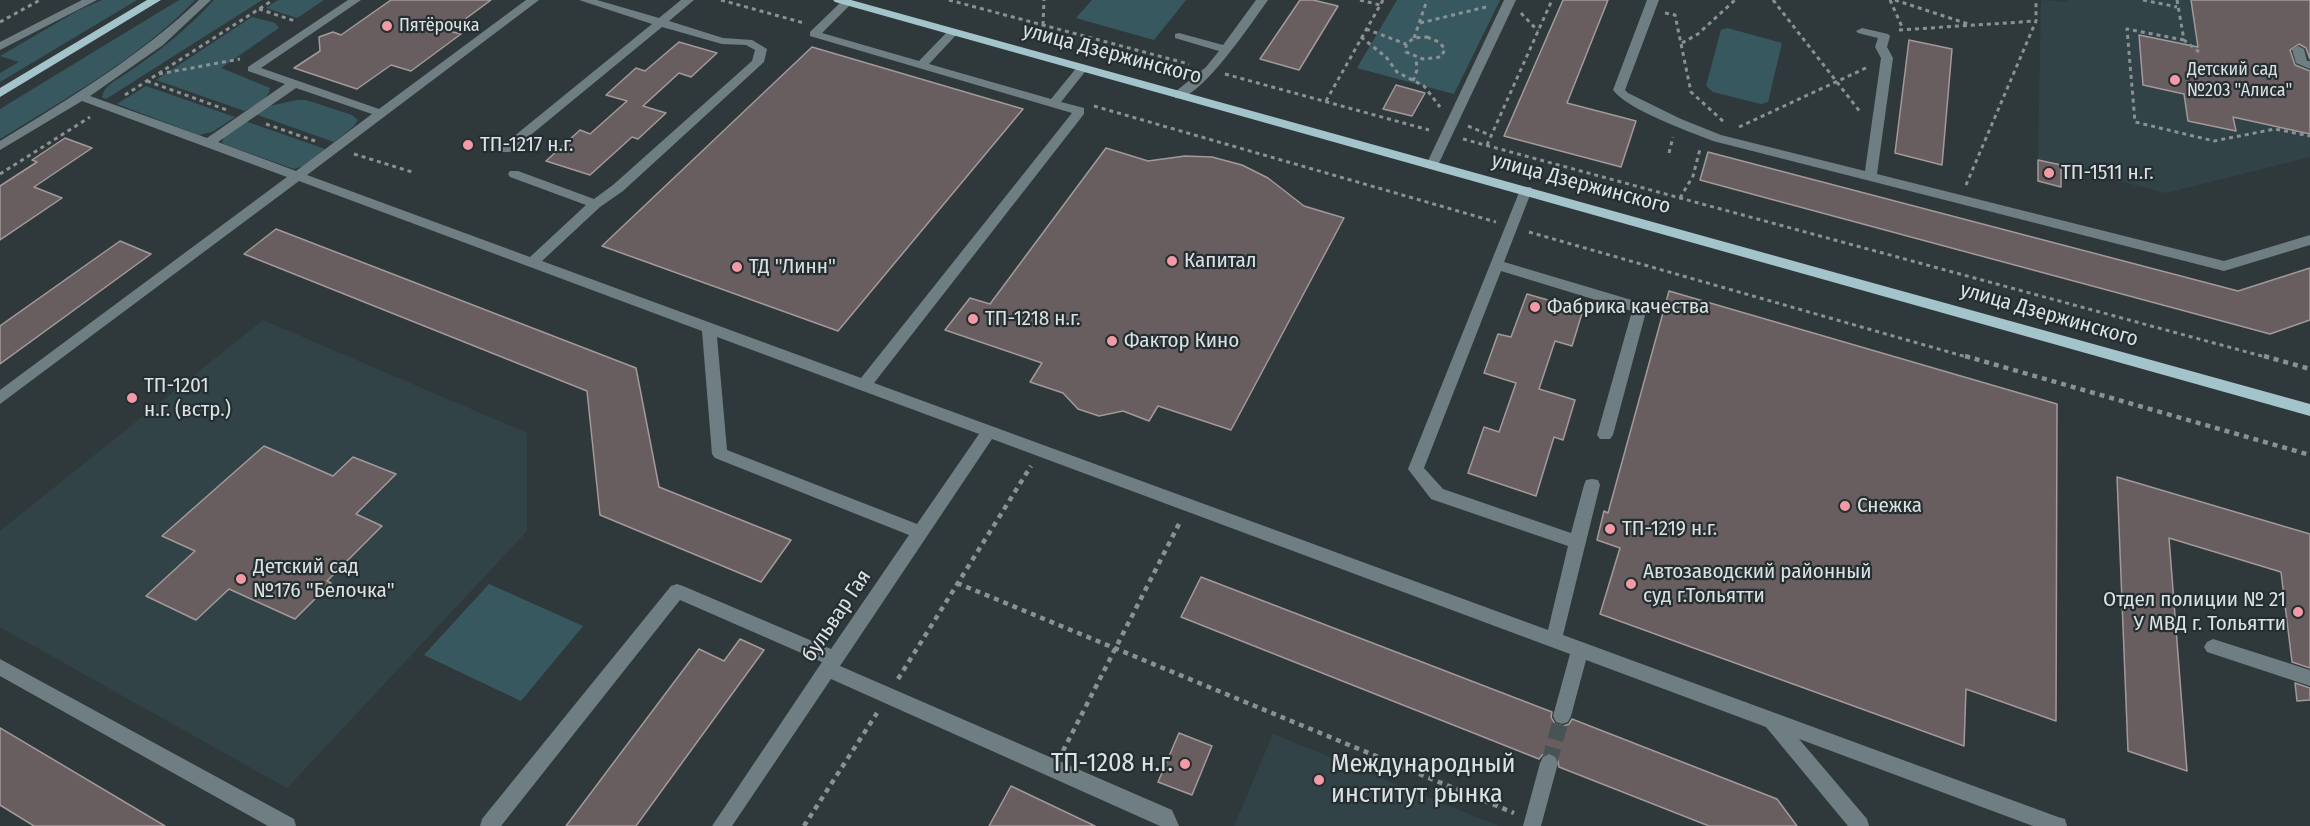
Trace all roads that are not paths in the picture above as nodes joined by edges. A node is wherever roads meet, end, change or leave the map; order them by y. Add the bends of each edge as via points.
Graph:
1 (91, 0) edge
2 (155, 0) edge
3 (205, 0) edge
4 (355, 0) edge
5 (530, 0) edge
6 (585, 0) edge
7 (688, 0) edge
8 (1262, 0) edge
9 (843, 1) edge
10 (1510, 1) edge
11 (1651, 5) edge
12 (660, 23) junction
13 (1862, 31) dead end
14 (953, 32) junction
15 (1179, 36) dead end
16 (0, 47) edge
17 (1226, 49) junction
18 (2298, 49) dead end
19 (921, 65) junction
20 (2310, 65) edge
21 (1082, 68) junction
22 (295, 83) junction
23 (0, 93) edge
24 (1179, 94) junction
25 (80, 96) junction
26 (1054, 103) junction
27 (380, 113) junction
28 (208, 143) junction
29 (0, 146) edge
30 (506, 149) dead end
31 (1431, 165) junction
32 (514, 174) dead end
33 (296, 175) junction
34 (1870, 177) junction
35 (1526, 190) junction
36 (595, 204) junction
37 (2310, 240) edge
38 (533, 262) junction
39 (1497, 265) junction
40 (710, 327) junction
41 (864, 385) junction
42 (0, 398) edge
43 (2310, 410) edge
44 (989, 430) junction
45 (1605, 435) dead end
46 (1592, 485) dead end
47 (920, 532) junction
48 (1577, 542) junction
49 (1554, 639) junction
50 (2213, 647) dead end
51 (1580, 648) junction
52 (831, 664) junction
53 (0, 667) edge
54 (2310, 678) edge
55 (1562, 716) tunnel mouth
56 (1772, 720) junction
57 (1549, 763) tunnel mouth
58 (1532, 824) edge
59 (287, 826) edge
60 (489, 826) edge
61 (721, 826) edge
62 (1170, 826) edge
63 (1860, 826) edge
64 (2058, 826) edge

1 - 16 street
2 - 23 main road
3 - 25 street via 159,43
4 - 22 street via 252,69
5 - 27 street
6 - 12 street
7 - 12 street
8 - 17 street
9 - 14 main road, улица Дзержинского
9 - 19 street via 814,34
10 - 31 street
11 - 34 street via 1619,90 1624,96 1717,138
12 - 30 street
12 - 36 street via 722,41 748,42 761,49 758,62 618,188
13 - 34 street via 1884,36 1881,47 1887,58
14 - 19 street
14 - 21 main road, улица Дзержинского
15 - 17 street
17 - 24 street via 1210,70
18 - 20 street via 2302,63
19 - 26 street
21 - 24 main road, улица Дзержинского
21 - 26 street
22 - 27 street
22 - 28 street
24 - 31 main road, улица Дзержинского
25 - 28 street
25 - 29 street
26 - 41 street via 1080,111
27 - 33 street
28 - 33 street
31 - 35 main road, улица Дзержинского
32 - 36 street
33 - 38 street
33 - 42 street
34 - 37 street via 2224,266
35 - 39 street
35 - 43 main road, улица Дзержинского
36 - 38 street
38 - 40 street
39 - 45 street via 1640,308
39 - 48 street via 1416,469 1437,494
40 - 41 street
40 - 47 street via 720,454
41 - 44 street
44 - 47 street, бульвар Гая
44 - 49 street
46 - 48 street
47 - 52 street, бульвар Гая
48 - 49 street
49 - 51 street
50 - 54 street
51 - 55 street
51 - 56 street
52 - 60 street via 677,591
52 - 61 street, бульвар Гая
52 - 62 street via 888,695 1165,817
53 - 59 street
56 - 63 street
56 - 64 street
57 - 58 street

